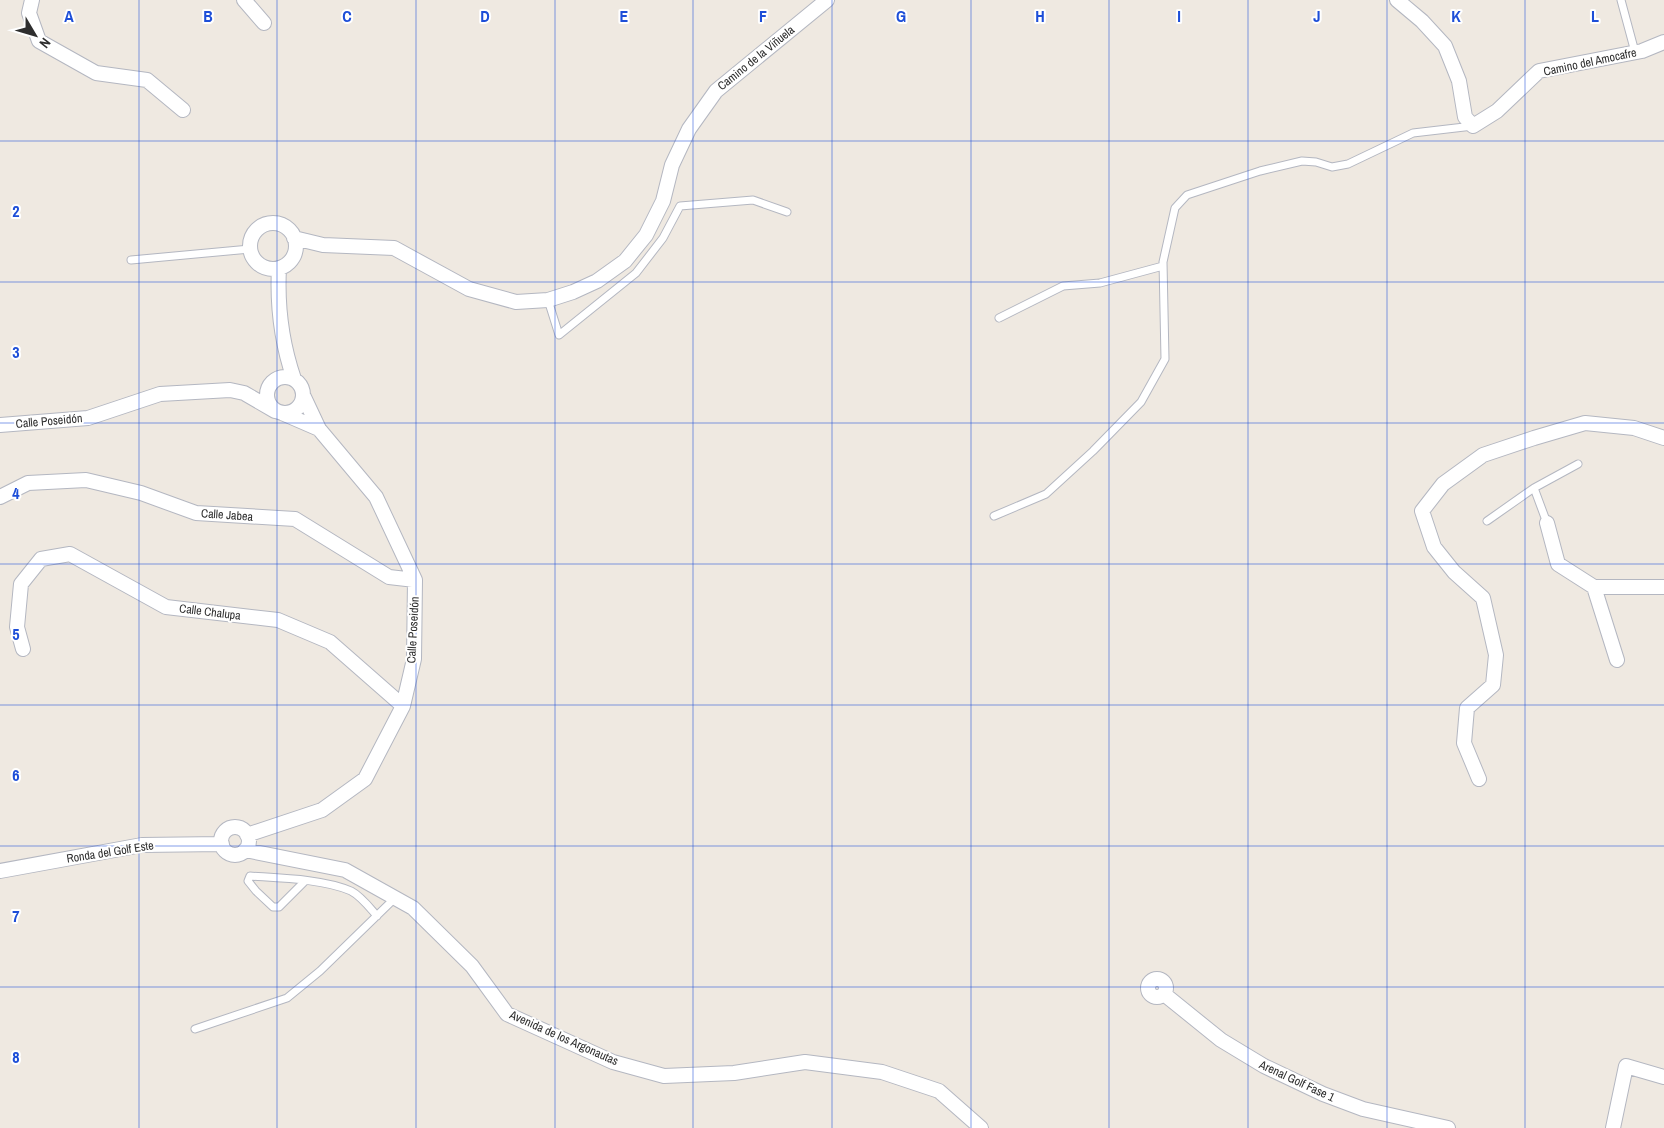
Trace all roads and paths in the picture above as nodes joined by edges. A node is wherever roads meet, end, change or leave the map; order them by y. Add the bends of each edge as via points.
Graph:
1 (32, 0) edge
2 (244, 0) edge
3 (827, 0) edge
4 (1397, 0) edge
5 (1620, 0) edge
6 (264, 23) dead end
7 (1664, 42) edge
8 (1635, 52) junction
9 (183, 110) dead end
10 (1473, 126) junction
11 (787, 212) dead end
12 (294, 238) junction
13 (323, 245) junction
14 (250, 249) junction
15 (293, 256) junction
16 (131, 260) dead end
17 (1163, 266) junction
18 (273, 268) junction
19 (548, 300) junction
20 (999, 318) dead end
21 (287, 359) junction
22 (294, 379) junction
23 (275, 380) junction
24 (244, 392) junction
25 (303, 395) junction
26 (278, 412) junction
27 (0, 426) edge
28 (319, 429) junction
29 (1664, 438) edge
30 (1578, 464) dead end
31 (1534, 488) junction
32 (0, 497) edge
33 (994, 516) dead end
34 (1487, 521) dead end
35 (1547, 523) joint
36 (415, 580) junction
37 (1594, 587) junction
38 (1664, 587) edge
39 (23, 649) dead end
40 (1617, 660) dead end
41 (403, 706) junction
42 (1478, 779) dead end
43 (247, 835) junction
44 (222, 844) junction
45 (245, 850) junction
46 (0, 871) edge
47 (305, 882) junction
48 (395, 898) junction
49 (377, 916) junction
50 (1164, 994) dead end
51 (195, 1029) dead end
52 (1664, 1077) edge
53 (982, 1128) edge
54 (1448, 1128) edge
55 (1614, 1128) edge

1 - 9 street via 29,12 39,41 96,73 147,80
2 - 6 street
3 - 19 street, Camino de la Viñuela via 716,91 689,129 672,165 663,201 646,235 625,261 597,281
4 - 10 street via 1445,46 1459,81 1465,117
5 - 8 lane
7 - 8 street, Camino del Amocafre
8 - 10 street, Camino del Amocafre via 1539,71 1497,111
10 - 17 lane via 1413,133 1348,164 1332,167 1302,161 1187,195 1175,208
11 - 19 lane via 753,200 680,206 663,238 636,273 559,335
12 - 13 street, Camino de la Viñuela
12 - 14 street via 287,228 272,223 257,229 252,235
12 - 15 street via 296,249
13 - 15 street
13 - 19 street, Camino de la Viñuela via 394,248 469,289 516,302
14 - 16 lane
14 - 18 street via 256,262
15 - 18 street via 289,263
17 - 20 lane via 1100,284 1063,286
17 - 33 lane via 1165,359 1141,402 1046,494
18 - 21 street
21 - 22 street
21 - 23 street
22 - 23 street
22 - 25 street
23 - 24 street, Calle Poseidón
23 - 26 street via 269,387 267,398
24 - 26 street, Calle Poseidón
24 - 27 street, Calle Poseidón via 160,394 88,418
25 - 26 street via 294,411
25 - 28 street, Calle Poseidón
26 - 28 street, Calle Poseidón
28 - 36 street, Calle Poseidón via 376,497
29 - 42 street via 1634,428 1585,423 1534,438 1483,455 1443,484 1422,511 1434,547 1454,572 1483,598 1496,655 1492,685 1467,708 1464,743
30 - 31 lane
31 - 34 lane
31 - 35 lane
32 - 36 street, Calle Jabea via 28,484 86,480 141,493 196,514 295,519 389,577
35 - 37 street via 1558,564
36 - 41 street, Calle Poseidón via 414,659
37 - 38 street
37 - 40 street
39 - 41 street, Calle Chalupa via 17,627 21,584 41,559 70,554 166,607 278,620 330,642
41 - 43 street, Calle Poseidón via 365,779 322,810
43 - 44 street via 238,827 229,828 222,835
43 - 45 street via 249,842
44 - 45 street via 230,854
44 - 46 street, Ronda del Golf Este via 142,845
45 - 48 street, Avenida de los Argonautas via 345,870
47 - 47 lane via 250,876 248,882 273,907 279,907
47 - 49 lane via 352,892
48 - 49 lane
48 - 53 street, Avenida de los Argonautas via 413,908 472,966 507,1014 613,1062 664,1076 734,1073 805,1062 882,1072 939,1091
49 - 51 lane via 287,998
50 - 54 street, Arenal Golf Fase 1 via 1221,1040 1264,1066 1323,1094 1363,1109
52 - 55 street via 1626,1066

